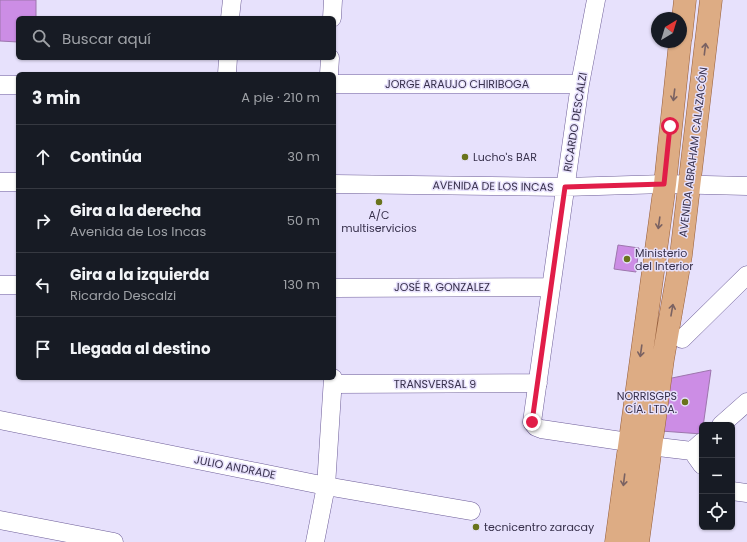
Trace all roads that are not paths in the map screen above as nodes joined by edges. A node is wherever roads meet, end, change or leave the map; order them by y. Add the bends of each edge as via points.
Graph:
1 (232, 0) edge
2 (333, 0) edge
3 (596, 0) edge
4 (685, 0) edge
5 (711, 0) edge
6 (684, 12) edge
7 (230, 16) edge
8 (332, 16) edge
9 (679, 48) edge
10 (228, 60) edge
11 (330, 60) edge
12 (227, 72) edge
13 (329, 72) edge
14 (336, 84) edge
15 (580, 84) junction
16 (0, 85) edge
17 (16, 85) edge
18 (0, 182) edge
19 (16, 182) edge
20 (336, 184) edge
21 (664, 184) junction
22 (690, 185) junction
23 (747, 186) edge
24 (565, 187) junction
25 (747, 275) edge
26 (0, 285) edge
27 (16, 285) edge
28 (550, 287) junction
29 (336, 288) edge
30 (682, 339) dead end
31 (333, 381) edge
32 (538, 384) junction
33 (747, 402) edge
34 (0, 420) edge
35 (724, 422) edge
36 (628, 442) junction
37 (650, 446) junction
38 (697, 446) edge
39 (700, 458) edge
40 (326, 486) junction
41 (735, 491) edge
42 (747, 493) edge
43 (471, 511) dead end
44 (0, 520) edge
45 (114, 542) edge
46 (315, 542) edge
47 (616, 542) edge
48 (638, 542) edge

1 - 7 street
2 - 8 street
3 - 15 street, RICARDO DESCALZI
4 - 6 main road
22 -> 5 main road, AVENIDA ABRAHAM CALAZACÓN
9 -> 21 main road
10 - 12 street
11 - 13 street
14 - 15 street, JORGE ARAUJO CHIRIBOGA
15 - 24 street, RICARDO DESCALZI
16 - 17 street
18 - 19 street
20 - 24 street, AVENIDA DE LOS INCAS
21 - 22 street, AVENIDA DE LOS INCAS
21 - 24 street, AVENIDA DE LOS INCAS
21 -> 36 main road
22 - 23 street, AVENIDA DE LOS INCAS
37 -> 22 main road, AVENIDA ABRAHAM CALAZACÓN
24 - 28 street, RICARDO DESCALZI
25 - 30 street
26 - 27 street
28 - 29 street, JOSÉ R. GONZALEZ
28 - 32 street, RICARDO DESCALZI
31 - 32 street, TRANSVERSAL 9
31 - 40 street
32 - 36 street, RICARDO DESCALZI via 532,422 536,427
33 - 35 street
34 - 40 street, JULIO ANDRADE
36 -> 47 main road
37 - 38 street
37 - 48 main road, AVENIDA ABRAHAM CALAZACÓN
38 - 39 street
40 - 43 street, JULIO ANDRADE
40 - 46 street
41 - 42 street
44 - 45 street

